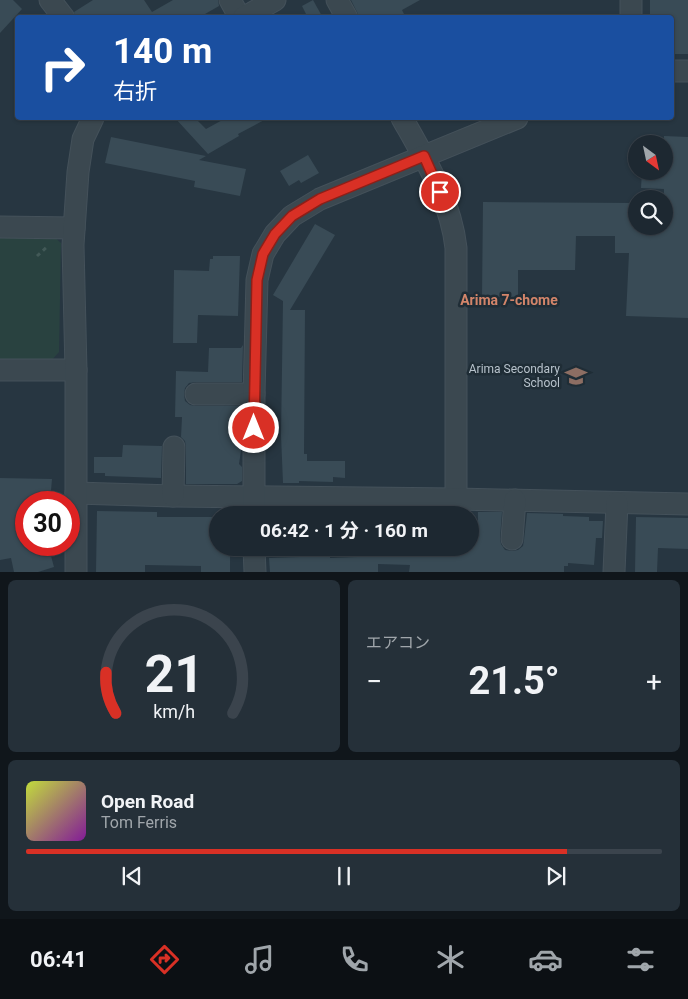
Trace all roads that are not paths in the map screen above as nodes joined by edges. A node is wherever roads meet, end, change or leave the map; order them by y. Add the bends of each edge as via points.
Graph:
1 (50, 0) edge
2 (230, 0) edge
3 (275, 0) edge
4 (337, 0) edge
5 (631, 0) edge
6 (62, 15) edge
7 (240, 15) edge
8 (248, 15) edge
9 (345, 15) edge
10 (631, 15) edge
11 (674, 71) edge
12 (688, 71) edge
13 (92, 120) edge
14 (403, 120) edge
15 (512, 120) edge
16 (424, 156) junction
17 (0, 227) edge
18 (74, 228) junction
19 (0, 370) edge
20 (76, 370) junction
21 (196, 394) dead end
22 (254, 394) junction
23 (174, 447) dead end
24 (76, 491) edge
25 (80, 493) edge
26 (172, 496) junction
27 (456, 499) junction
28 (515, 500) junction
29 (617, 503) junction
30 (688, 504) edge
31 (254, 506) edge
32 (512, 539) dead end
33 (76, 556) edge
34 (254, 556) edge
35 (76, 572) edge
36 (254, 572) edge
37 (614, 572) edge

1 - 6 street
2 - 7 street
3 - 8 street
4 - 9 street
5 - 10 street
11 - 12 street
13 - 18 street via 83,139
14 - 16 street
15 - 16 street
16 - 22 street via 320,199 292,216 275,234 263,254 257,280
16 - 27 street via 447,205 456,248
17 - 18 street
18 - 20 street
19 - 20 street
20 - 24 street
21 - 22 street
22 - 31 street
23 - 26 street
25 - 26 street
26 - 31 street
27 - 28 street
27 - 31 street
28 - 29 street
28 - 32 street
29 - 30 street
29 - 37 street
33 - 35 street
34 - 36 street

